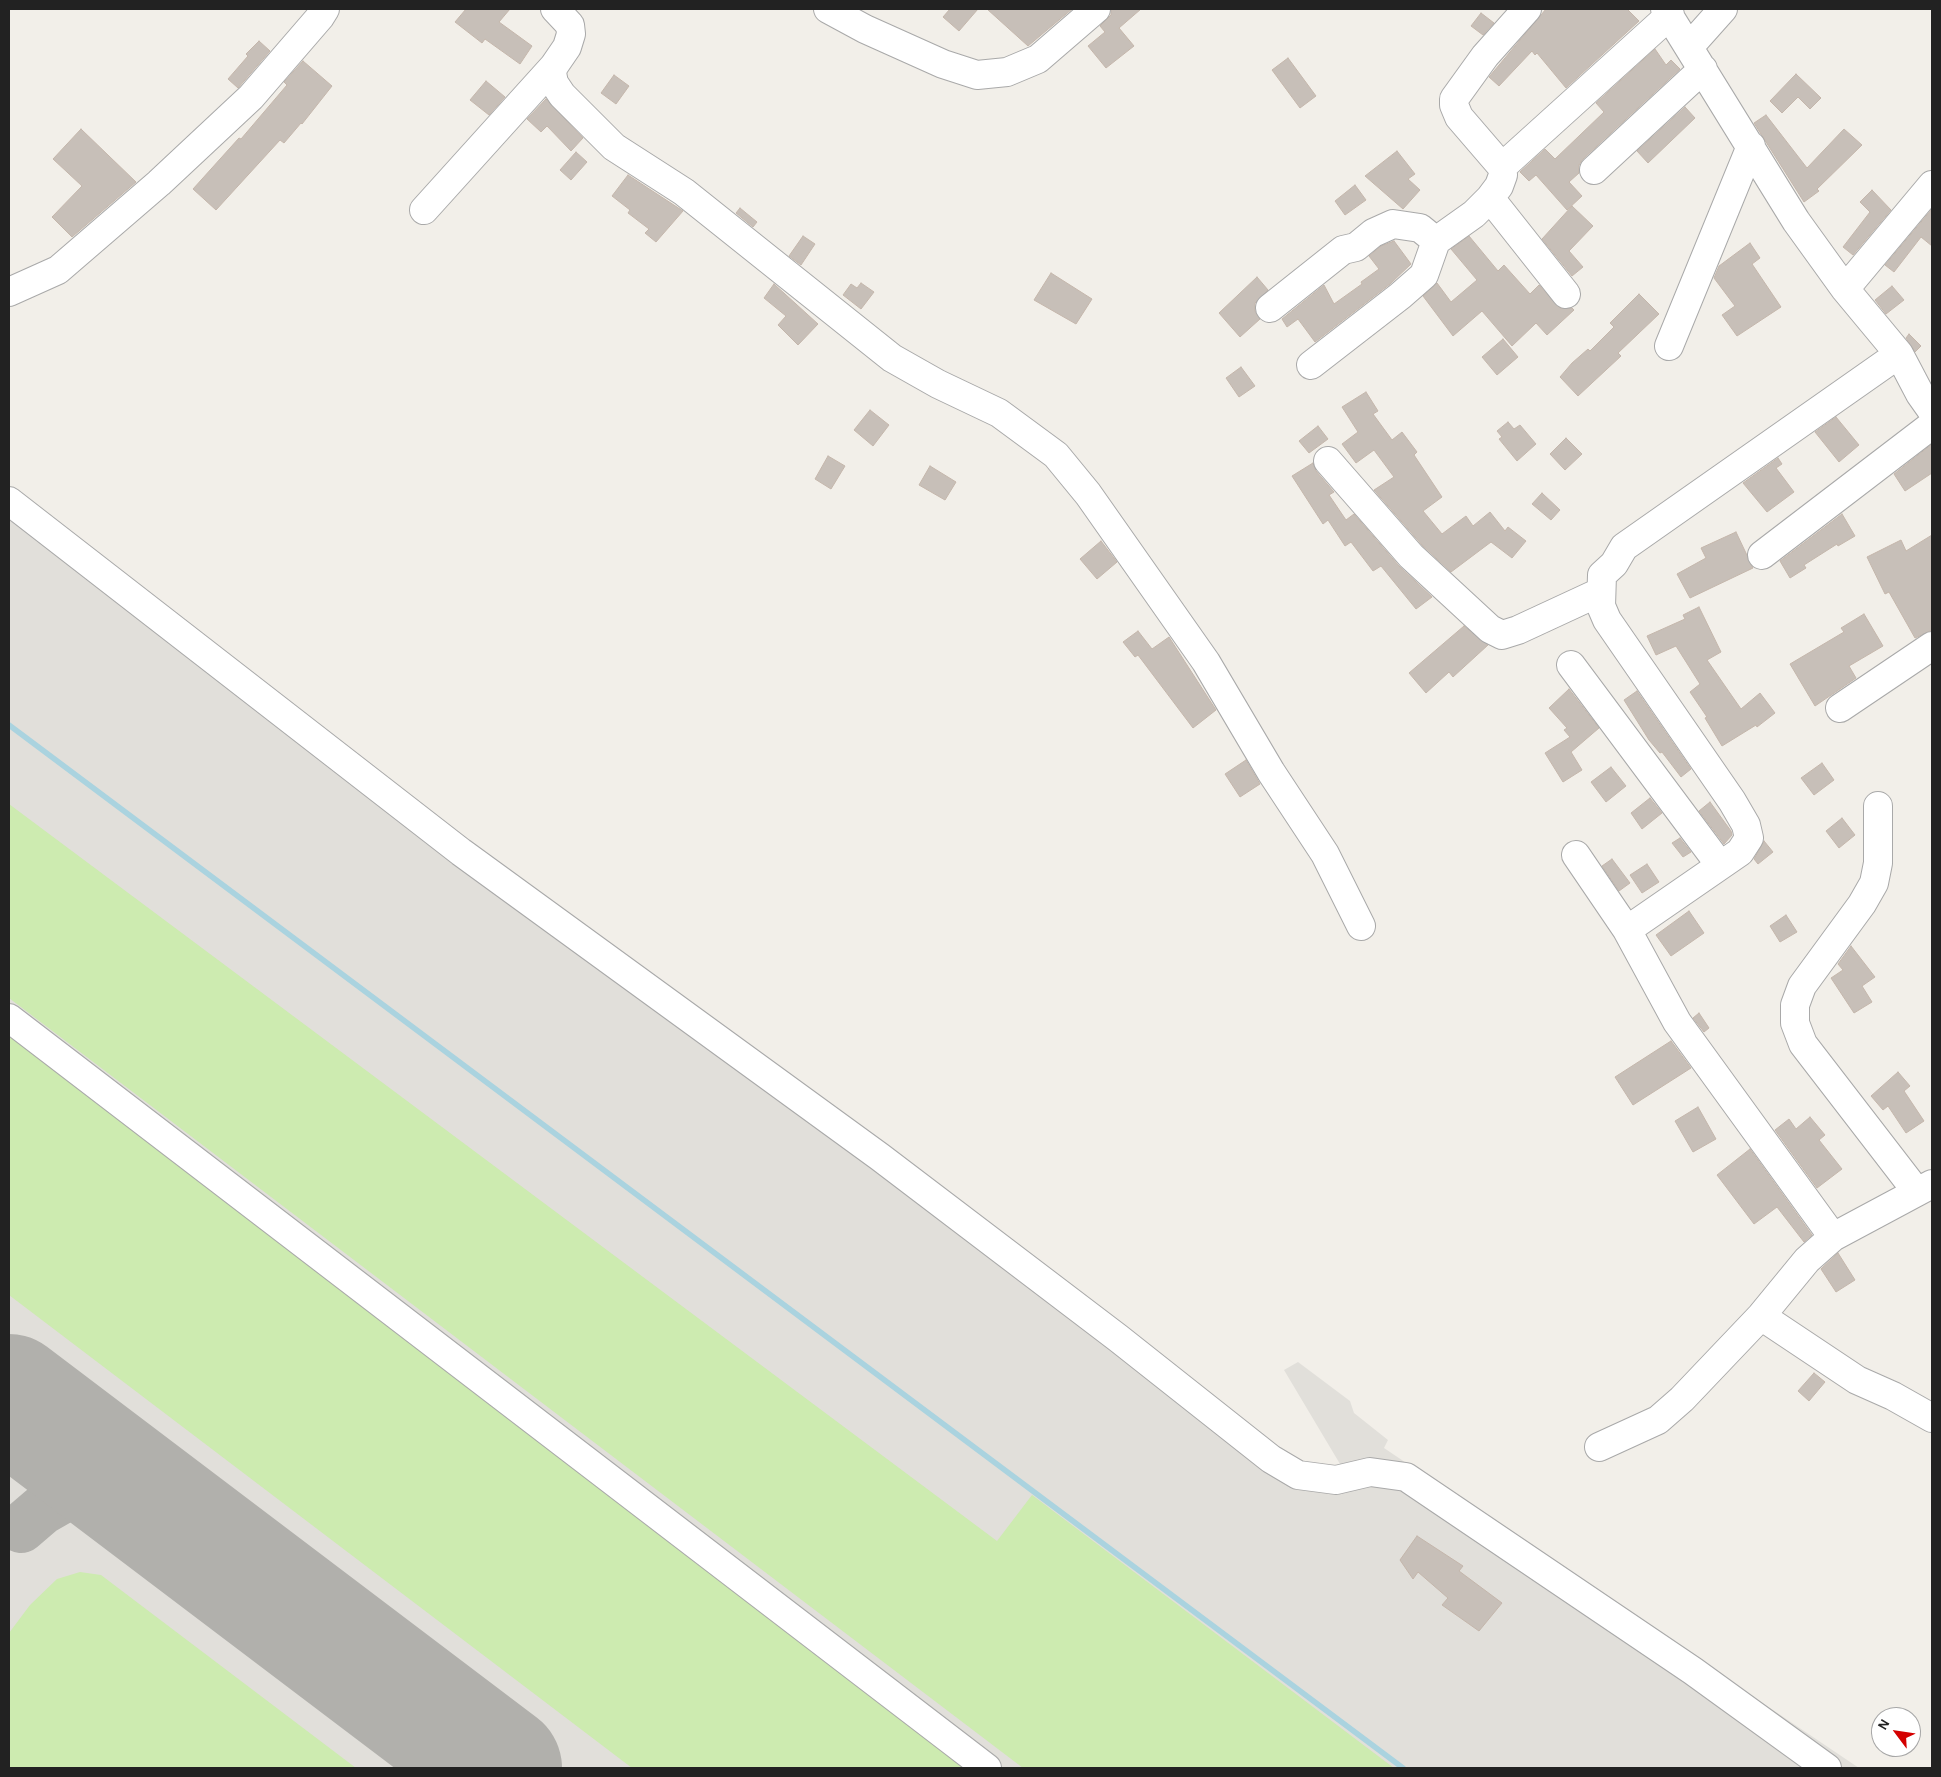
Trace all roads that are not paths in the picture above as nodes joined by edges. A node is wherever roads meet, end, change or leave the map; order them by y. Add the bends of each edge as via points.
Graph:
1 (325, 9) edge
2 (555, 9) edge
3 (828, 9) edge
4 (1096, 9) edge
5 (1527, 9) edge
6 (1722, 9) edge
7 (1668, 12) edge
8 (1697, 58) junction
9 (554, 66) junction
10 (1751, 146) junction
11 (1502, 167) junction
12 (1594, 170) dead end
13 (1932, 185) edge
14 (1490, 198) junction
15 (424, 210) dead end
16 (1436, 242) junction
17 (1845, 288) junction
18 (9, 292) edge
19 (1566, 294) dead end
20 (1270, 308) dead end
21 (1669, 346) dead end
22 (1899, 354) junction
23 (1310, 365) dead end
24 (1932, 411) edge
25 (1932, 425) edge
26 (1328, 461) dead end
27 (9, 501) edge
28 (1762, 555) dead end
29 (1600, 592) junction
30 (1932, 647) edge
31 (1571, 665) dead end
32 (1840, 708) dead end
33 (1878, 806) dead end
34 (1576, 854) dead end
35 (1720, 865) junction
36 (1361, 926) dead end
37 (1627, 930) junction
38 (9, 1018) edge
39 (1925, 1188) edge
40 (1834, 1237) junction
41 (1760, 1316) junction
42 (1932, 1418) edge
43 (1599, 1448) dead end
44 (987, 1768) edge
45 (1827, 1768) edge

1 - 18 street via 251,97 160,183 58,270
2 - 9 street via 570,25 571,34 567,47
3 - 4 street via 943,64 977,75 1007,72 1038,59
5 - 11 street via 1484,56 1454,99 1459,117
6 - 8 street
7 - 8 street
7 - 11 street
8 - 10 street
8 - 12 street
9 - 15 street
9 - 36 street via 554,83 562,95 614,146 684,192 892,358 999,413 1056,455 1088,494 1206,662 1271,772 1325,854
10 - 17 street via 1796,221
10 - 21 street
11 - 14 street via 1499,186
13 - 17 street
14 - 16 street
14 - 19 street
16 - 20 street via 1420,228 1392,224 1373,233 1356,247 1343,250
16 - 23 street via 1424,275
17 - 22 street
22 - 24 street
22 - 29 street via 1624,547 1614,564 1602,575
25 - 28 street
26 - 29 street via 1411,556 1490,629 1502,635
27 - 45 street via 461,852 880,1157 1271,1459 1298,1475 1336,1480 1370,1472 1406,1477 1693,1671
29 - 35 street via 1607,620 1746,826 1749,838 1740,852
30 - 32 street
31 - 35 street
33 - 39 street via 1878,863 1874,883 1802,986 1795,1005 1795,1023 1803,1044
34 - 37 street
35 - 37 street
37 - 40 street via 1677,1022
38 - 44 street
39 - 40 street
40 - 41 street via 1807,1260
41 - 42 street via 1857,1380
41 - 43 street via 1658,1420

